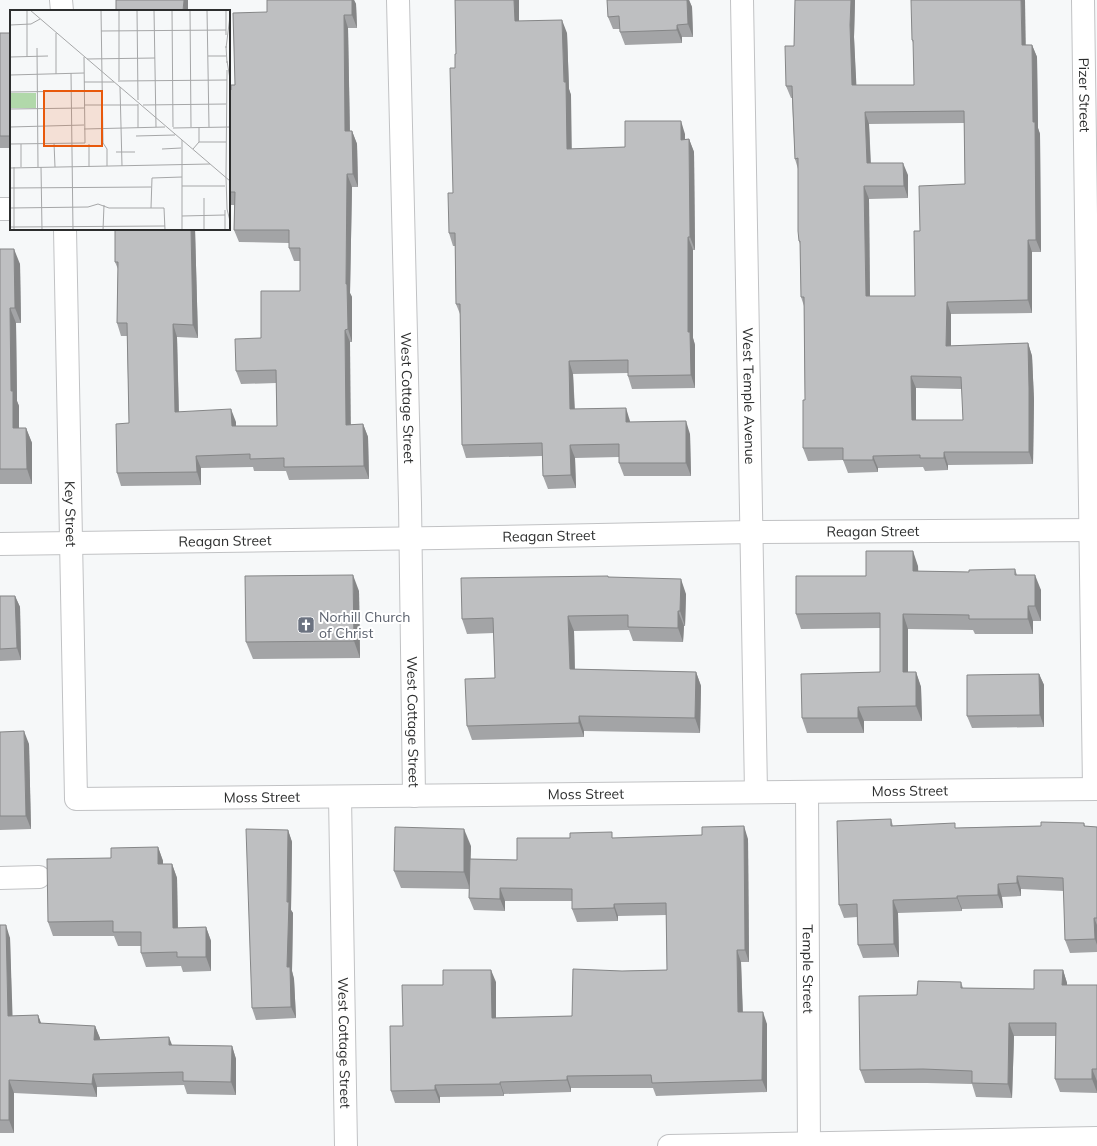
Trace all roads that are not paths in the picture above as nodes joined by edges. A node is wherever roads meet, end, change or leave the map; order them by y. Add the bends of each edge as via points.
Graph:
1 (61, 0) edge
2 (398, 0) edge
3 (742, 0) edge
4 (1083, 0) edge
5 (62, 10) edge
6 (65, 230) edge
7 (1094, 530) edge
8 (752, 532) junction
9 (410, 538) junction
10 (71, 543) junction
11 (0, 544) edge
12 (1096, 789) edge
13 (756, 792) junction
14 (807, 792) junction
15 (414, 796) junction
16 (340, 797) junction
17 (76, 799) joint
18 (39, 877) dead end
19 (0, 878) edge
20 (1097, 1138) edge
21 (809, 1145) edge
22 (346, 1146) edge
23 (669, 1146) edge

1 - 5 street
2 - 9 street, West Cottage Street
3 - 8 street, West Temple Avenue
4 - 7 street, Pizer Street
6 - 10 street, Key Street
7 - 8 street, Reagan Street
7 - 12 street, Pizer Street
8 - 9 street, Reagan Street
8 - 13 street, West Temple Avenue
9 - 10 street, Reagan Street
9 - 15 street, West Cottage Street
10 - 11 street, Reagan Street
10 - 17 street, Key Street
12 - 14 street, Moss Street
13 - 14 street, Moss Street
13 - 15 street, Moss Street
14 - 21 street, Temple Street
15 - 16 street, Moss Street
16 - 17 street, Moss Street
16 - 22 street, West Cottage Street
18 - 19 street
20 - 21 street
21 - 23 street

